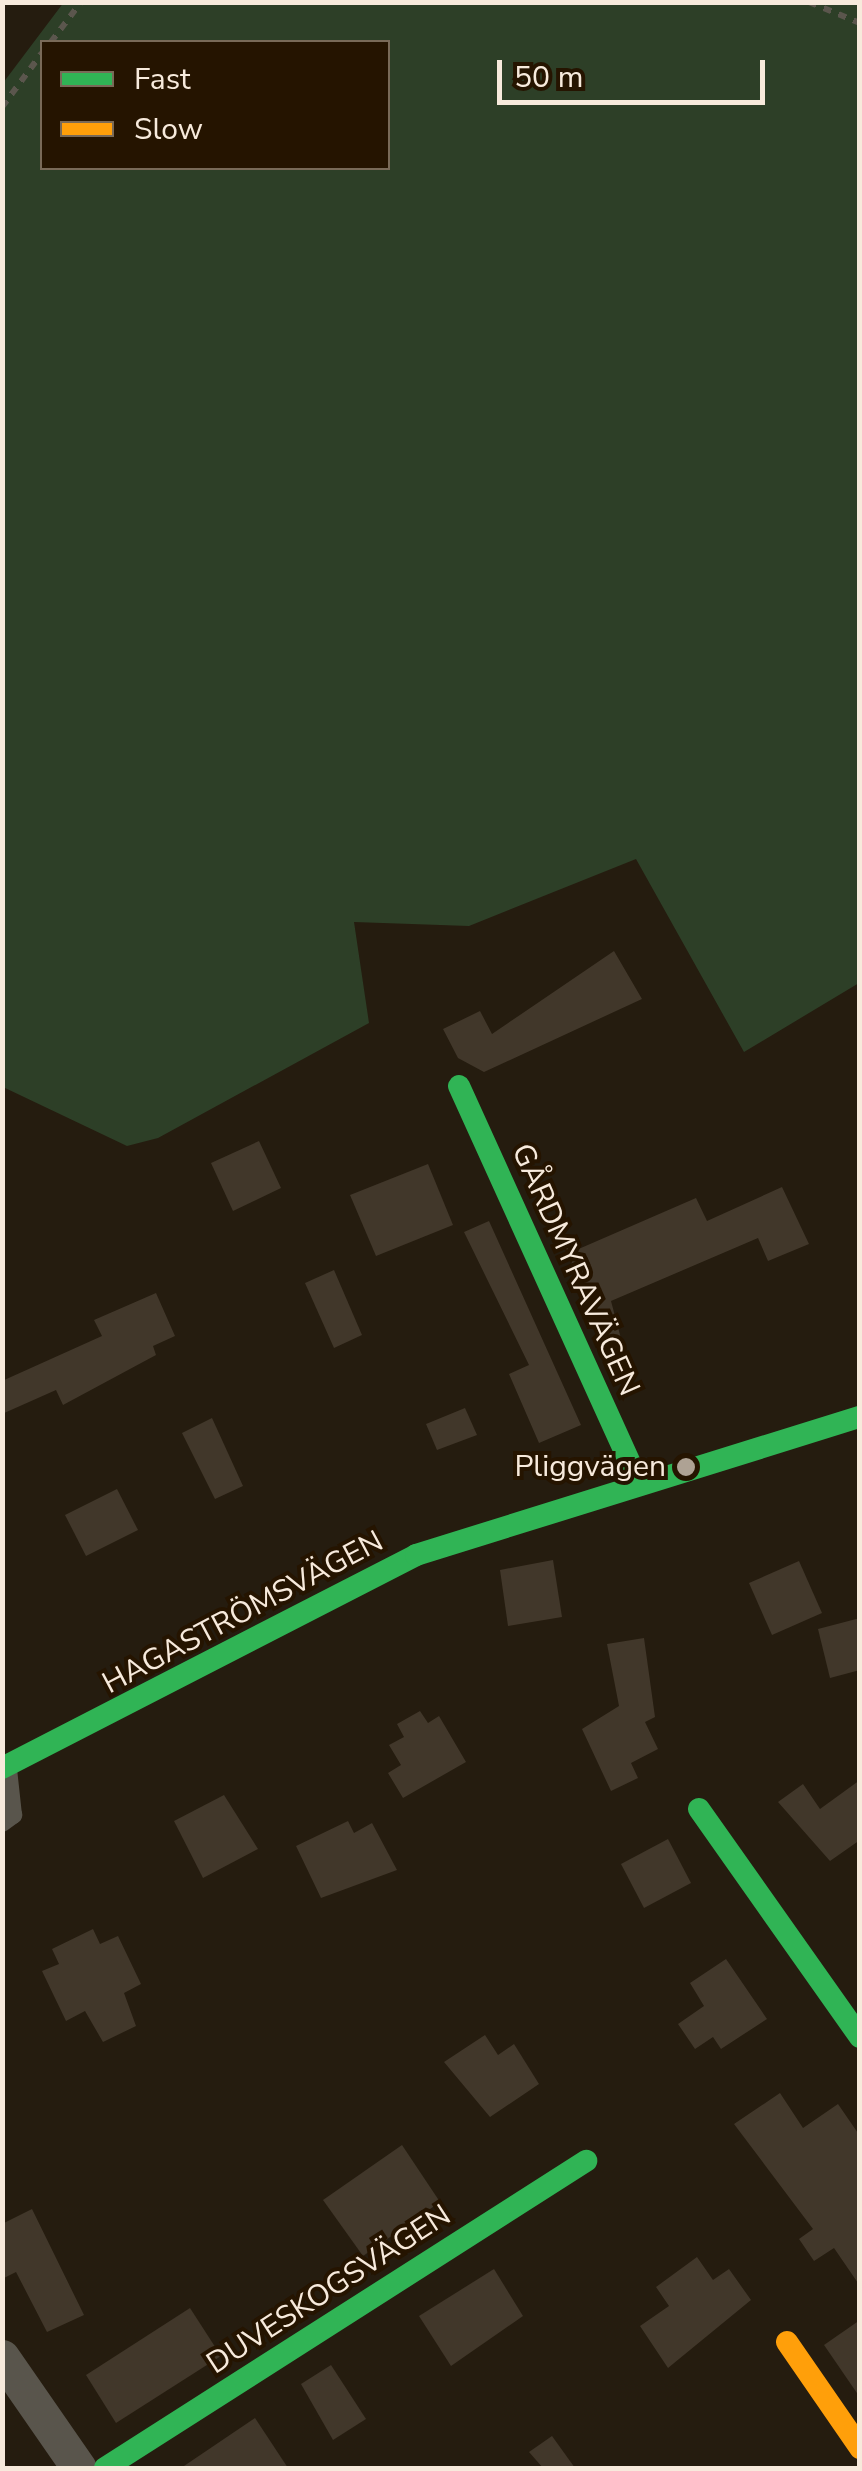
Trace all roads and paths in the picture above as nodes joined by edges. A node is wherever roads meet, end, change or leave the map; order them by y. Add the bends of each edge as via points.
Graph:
1 (80, 2) edge
2 (809, 2) edge
3 (860, 23) edge
4 (52, 40) edge
5 (40, 56) edge
6 (2, 107) edge
7 (459, 1086) dead end
8 (860, 1417) edge
9 (637, 1479) junction
10 (4, 1763) edge
11 (699, 1809) dead end
12 (2, 1823) edge
13 (860, 2038) edge
14 (586, 2161) dead end
15 (787, 2342) dead end
16 (2, 2357) edge
17 (860, 2448) edge
18 (79, 2468) edge
19 (105, 2468) edge

1 - 4 path
2 - 3 path
5 - 6 path
7 - 9 street, GÅRDMYRAVÄGEN
8 - 9 street, HAGASTRÖMSVÄGEN
9 - 10 street, HAGASTRÖMSVÄGEN via 400,1562
10 - 12 lane via 13,1816
11 - 13 street
14 - 19 street, DUVESKOGSVÄGEN
15 - 17 street
16 - 18 street

